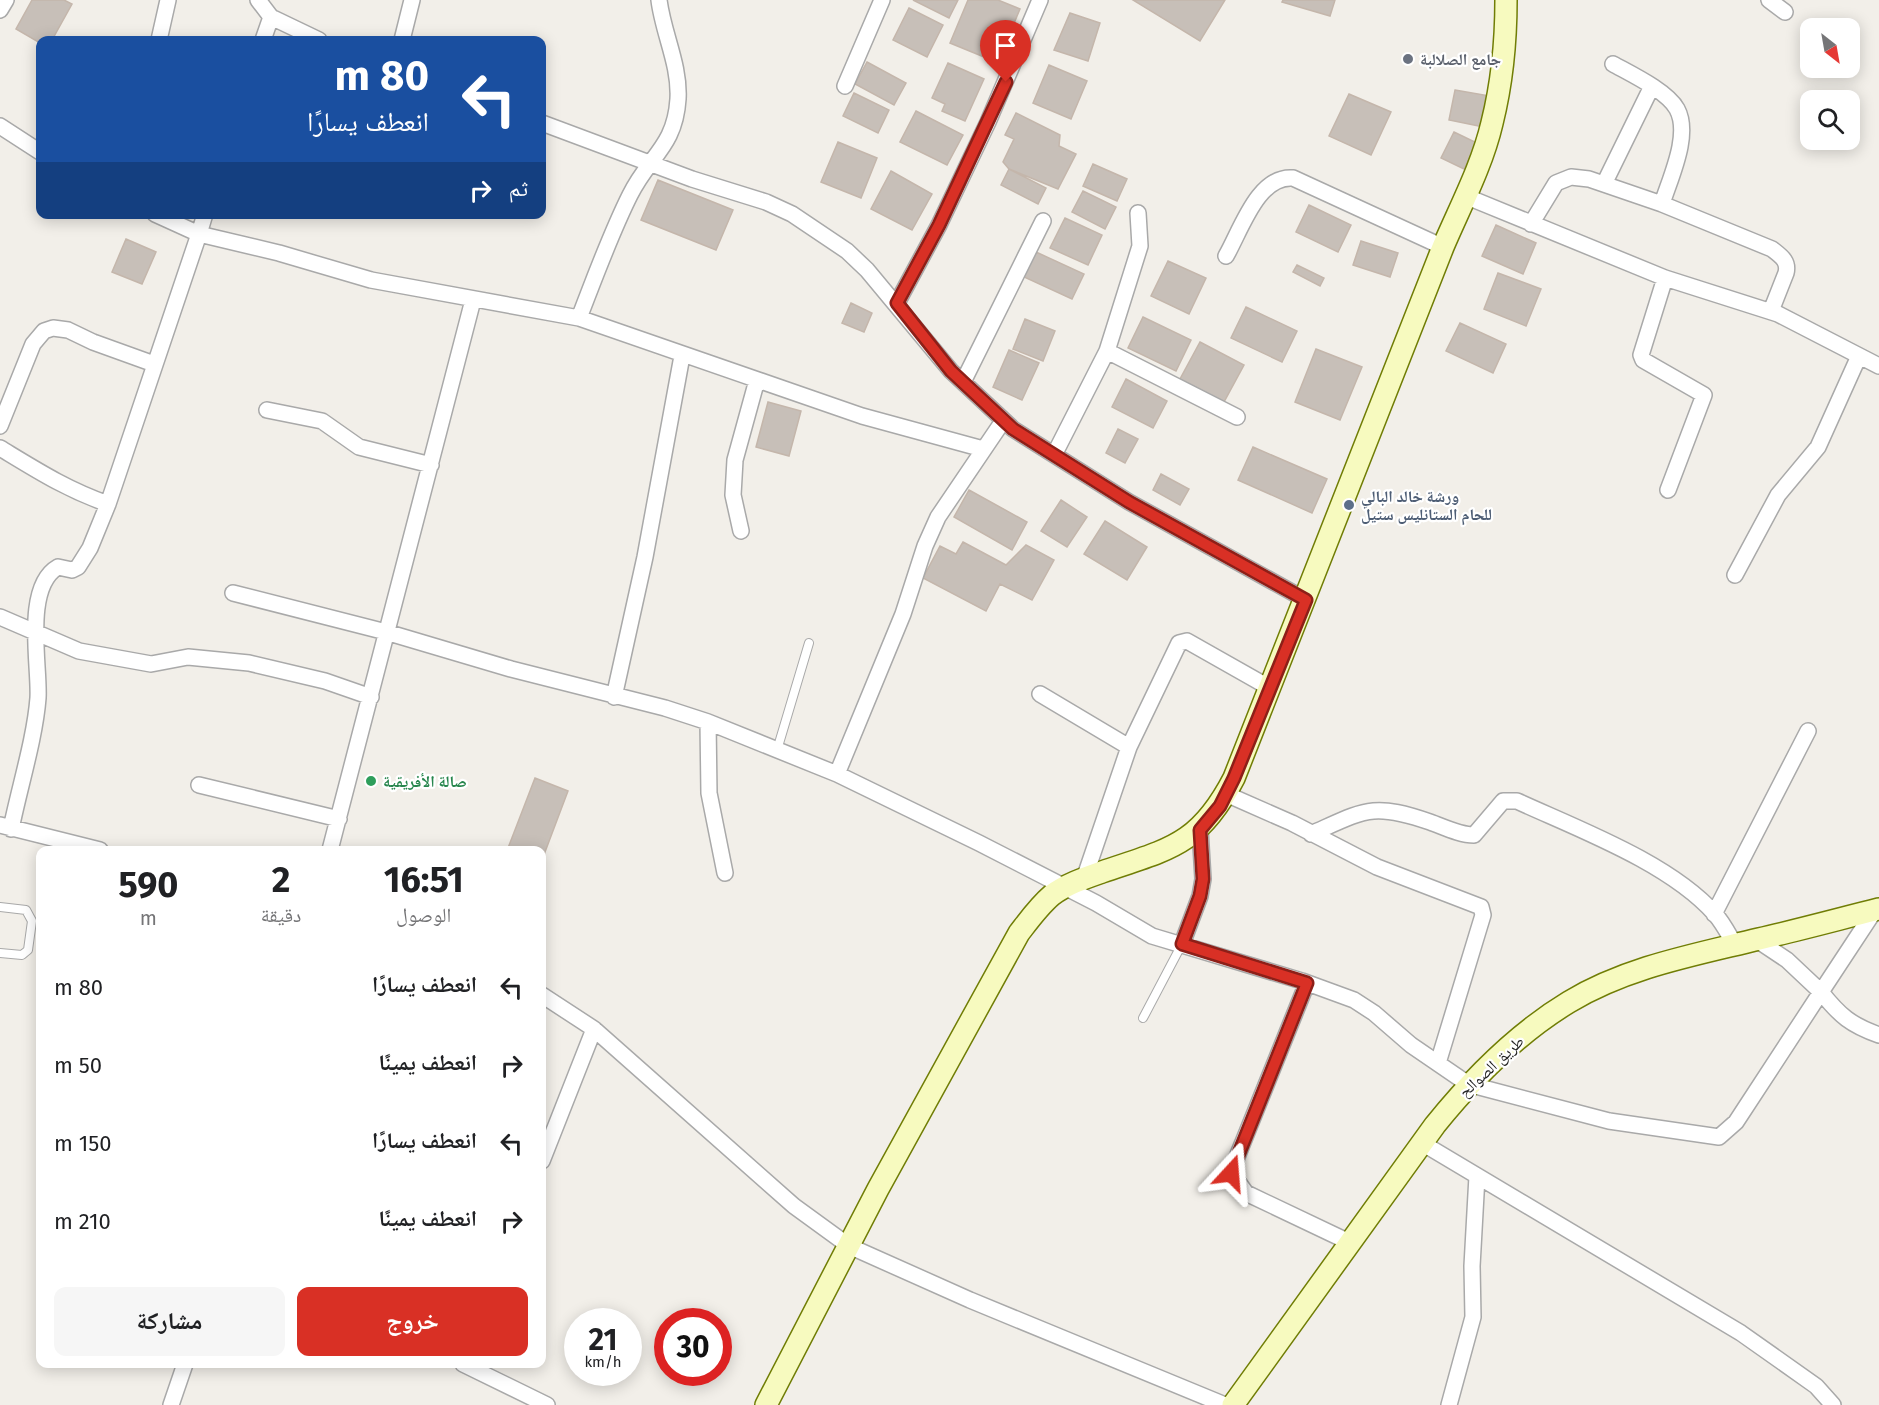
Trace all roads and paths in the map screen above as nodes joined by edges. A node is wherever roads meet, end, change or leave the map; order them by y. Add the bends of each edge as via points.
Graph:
1 (6, 0) edge
2 (168, 0) edge
3 (258, 0) edge
4 (412, 0) edge
5 (659, 0) edge
6 (882, 0) edge
7 (1040, 0) edge
8 (1506, 0) edge
9 (1769, 0) edge
10 (0, 10) edge
11 (1785, 12) dead end
12 (271, 17) junction
13 (160, 36) edge
14 (264, 36) edge
15 (311, 36) edge
16 (403, 36) edge
17 (1613, 64) dead end
18 (845, 86) dead end
19 (1652, 86) junction
20 (546, 125) edge
21 (0, 126) edge
22 (36, 149) edge
23 (650, 164) junction
24 (1604, 184) junction
25 (1465, 196) junction
26 (1662, 204) junction
27 (1138, 213) dead end
28 (166, 219) edge
29 (204, 219) edge
30 (1043, 221) dead end
31 (1531, 224) junction
32 (199, 234) junction
33 (1443, 247) junction
34 (1226, 256) dead end
35 (1665, 278) junction
36 (473, 300) junction
37 (897, 303) junction
38 (1771, 311) junction
39 (579, 318) junction
40 (1107, 351) junction
41 (682, 356) junction
42 (1859, 356) junction
43 (154, 364) junction
44 (1879, 366) edge
45 (757, 380) junction
46 (963, 382) junction
47 (267, 410) dead end
48 (1237, 417) dead end
49 (1003, 421) junction
50 (0, 426) edge
51 (0, 448) edge
52 (983, 449) junction
53 (1055, 453) junction
54 (431, 465) junction
55 (1668, 490) dead end
56 (108, 504) junction
57 (741, 531) dead end
58 (1736, 575) dead end
59 (233, 593) dead end
60 (1306, 600) junction
61 (0, 617) edge
62 (386, 632) junction
63 (34, 634) junction
64 (808, 643) dead end
65 (1270, 688) junction
66 (1040, 694) dead end
67 (371, 697) junction
68 (614, 697) junction
69 (708, 722) junction
70 (1808, 731) dead end
71 (1129, 747) junction
72 (777, 750) junction
73 (837, 774) junction
74 (199, 785) dead end
75 (1226, 794) junction
76 (339, 819) junction
77 (5, 827) edge
78 (1200, 830) junction
79 (1311, 834) junction
80 (65, 846) edge
81 (331, 846) edge
82 (725, 873) dead end
83 (1084, 879) junction
84 (1064, 888) junction
85 (0, 907) edge
86 (1877, 910) edge
87 (1714, 914) junction
88 (1757, 940) junction
89 (1182, 944) junction
90 (1735, 945) junction
91 (0, 953) edge
92 (1307, 983) junction
93 (1821, 992) junction
94 (546, 998) edge
95 (1143, 1018) dead end
96 (594, 1029) junction
97 (1879, 1035) edge
98 (1438, 1064) junction
99 (1468, 1084) junction
100 (1422, 1143) junction
101 (546, 1151) edge
102 (1478, 1176) junction
103 (1349, 1242) junction
104 (849, 1246) junction
105 (183, 1368) edge
106 (470, 1368) edge
107 (525, 1401) edge
108 (171, 1405) edge
109 (547, 1405) edge
110 (766, 1405) edge
111 (1225, 1405) edge
112 (1233, 1405) edge
113 (1449, 1405) edge
114 (1833, 1405) edge

1 - 10 street
2 - 13 street
3 - 12 street
4 - 16 street
5 - 23 street via 676,69 678,98 669,141
6 - 18 street
7 - 37 street via 983,133
8 - 25 street via 1500,81 1492,125
9 - 11 street
12 - 14 street
12 - 15 street
17 - 19 street
19 - 24 street
19 - 26 street via 1677,108 1681,122 1681,138
20 - 23 street
21 - 22 street
23 - 37 street via 792,214 847,251
23 - 39 street via 614,230
24 - 26 street
24 - 31 street via 1571,177 1556,183
25 - 31 street
25 - 33 street
26 - 38 street via 1772,249 1785,260 1788,266
27 - 40 street via 1140,246
28 - 32 street
29 - 32 street
30 - 46 street
31 - 35 street
32 - 36 street via 371,280
32 - 43 street
33 - 34 street via 1293,178 1281,177 1263,188
33 - 60 street
35 - 38 street
35 - 55 street via 1641,355 1643,360 1704,395
36 - 39 street
36 - 54 street
37 - 46 street
38 - 42 street
39 - 41 street
40 - 48 street
40 - 53 street
41 - 45 street
41 - 68 street via 645,557
42 - 44 street
42 - 58 street via 1818,447 1778,495
43 - 50 street via 68,330 44,331 33,344
43 - 56 street
45 - 52 street via 862,416
45 - 57 street via 735,460 733,495
46 - 49 street
47 - 54 street via 322,421 359,447
49 - 52 street
49 - 53 street via 1031,442
51 - 56 street via 39,474
52 - 73 street via 929,537 903,614
53 - 60 street via 1129,502
54 - 62 street
56 - 63 street via 83,562 72,570 58,567 51,571
59 - 62 street
60 - 65 street
61 - 63 street
62 - 67 street
62 - 68 street
63 - 67 street via 79,651 151,664 188,657 249,663 325,681
63 - 77 street via 38,699
64 - 72 lane
65 - 71 street via 1187,641 1179,643
65 - 75 street
66 - 71 street
67 - 76 street
68 - 69 street
69 - 72 street
69 - 82 street via 709,793
70 - 87 street
71 - 83 street
72 - 73 street
73 - 84 street
74 - 76 street
75 - 78 street
75 - 79 street
76 - 81 street
77 - 80 street
78 - 83 street via 1155,855
78 - 89 street via 1203,879
79 - 87 street via 1376,809 1400,812 1474,835 1503,801 1517,801 1637,858 1682,886
79 - 98 street via 1377,867 1483,910
83 - 84 street
84 - 89 street via 1152,936
84 - 104 street via 1042,904 1019,933
85 - 91 lane via 26,910 32,921 28,950 22,955
86 - 88 street, طريق الصوالح
86 - 93 street
87 - 90 street
88 - 90 street, طريق الصوالح
88 - 93 street via 1787,960
89 - 92 street
89 - 95 lane
90 - 99 street, طريق الصوالح via 1628,974 1568,1002 1523,1035
92 - 98 street via 1354,1000
92 - 103 street via 1231,1173 1246,1193
93 - 97 street via 1841,1016 1856,1027
93 - 99 street via 1736,1122 1719,1137 1609,1121
94 - 96 street
96 - 101 street
96 - 104 street via 794,1206
98 - 99 street
99 - 100 street, طريق الصوالح
100 - 102 street
100 - 103 street, طريق الصوالح
102 - 113 street via 1471,1334
102 - 114 street via 1741,1333 1816,1386
103 - 112 street, طريق الصوالح
104 - 110 street
104 - 111 street
105 - 108 street
106 - 107 street
107 - 109 street

